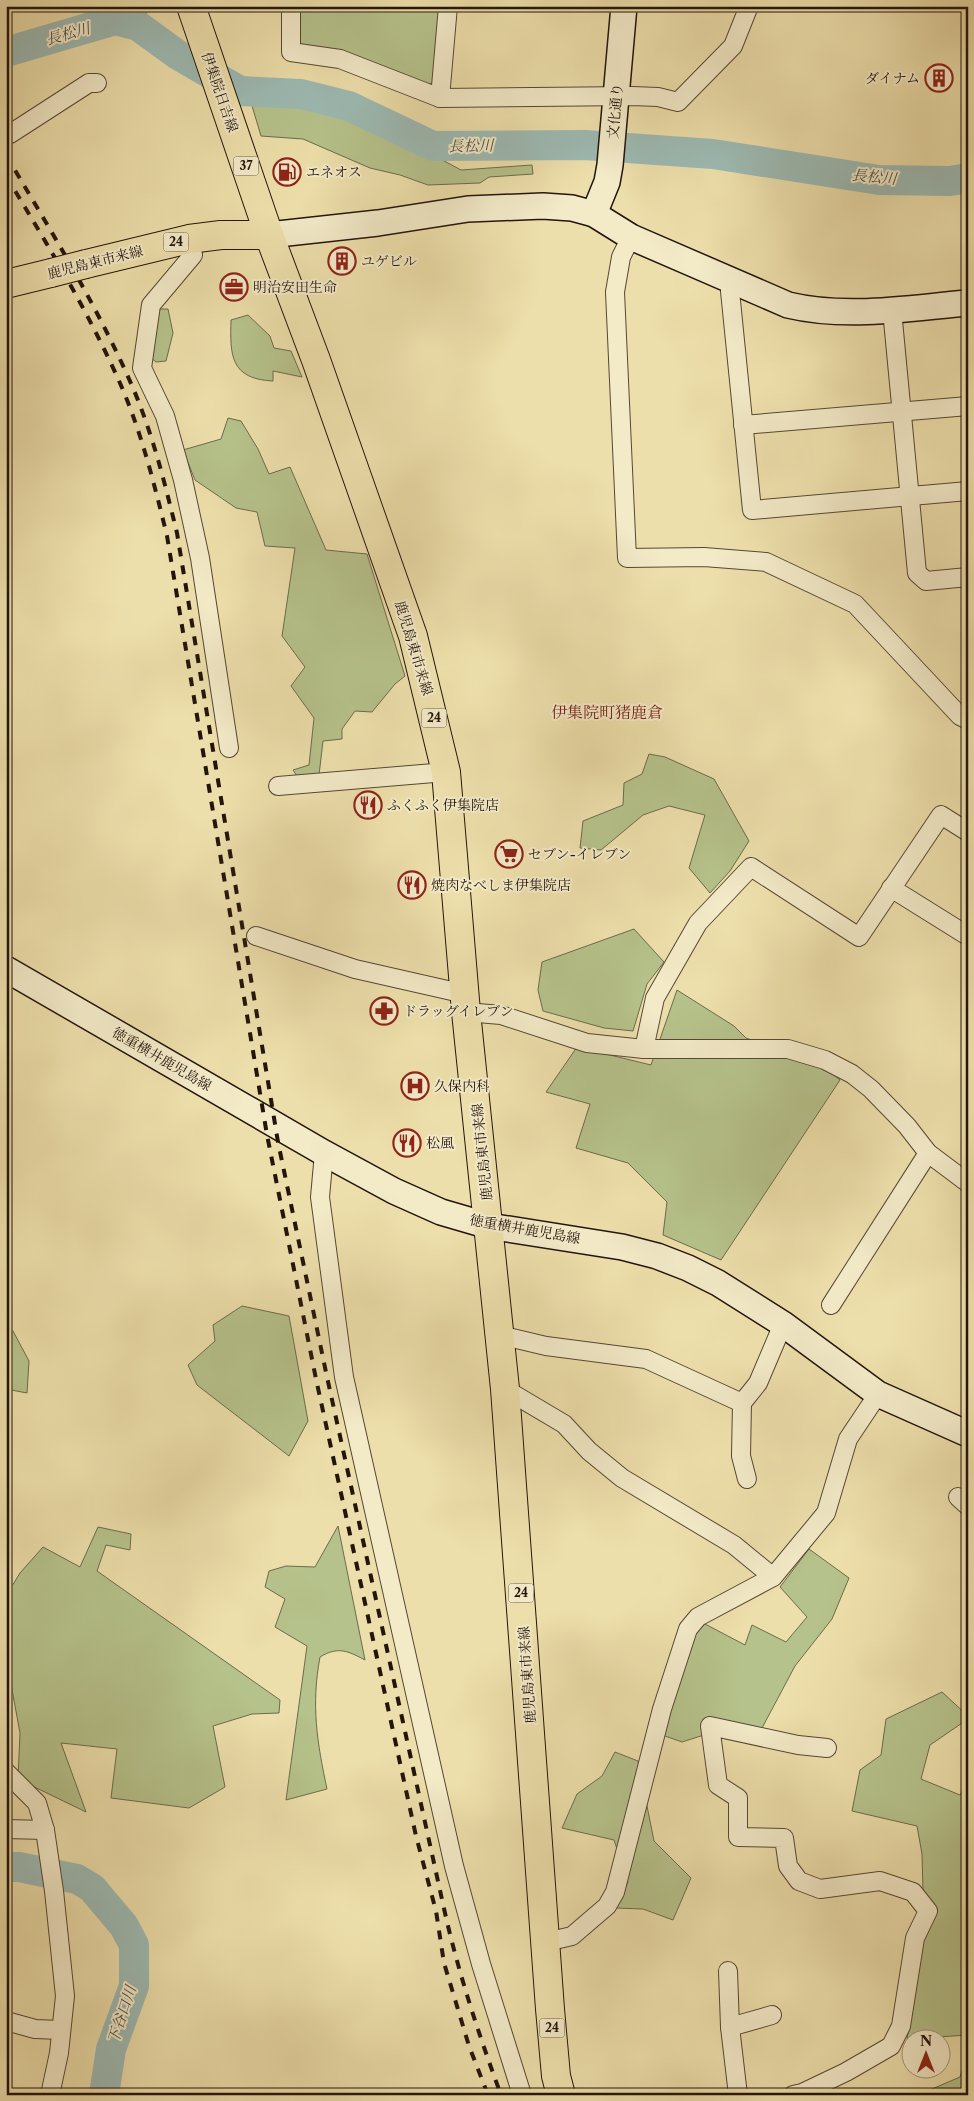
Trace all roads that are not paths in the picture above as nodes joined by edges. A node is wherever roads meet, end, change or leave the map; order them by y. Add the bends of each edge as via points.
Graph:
1 (191, 6) edge
2 (291, 6) edge
3 (448, 6) edge
4 (624, 6) edge
5 (748, 6) edge
6 (97, 83) dead end
7 (440, 98) junction
8 (616, 100) junction
9 (6, 129) edge
10 (594, 214) junction
11 (269, 235) junction
12 (631, 237) junction
13 (189, 239) junction
14 (731, 282) junction
15 (6, 284) edge
16 (968, 302) edge
17 (892, 310) junction
18 (968, 406) edge
19 (902, 412) junction
20 (743, 425) junction
21 (968, 491) edge
22 (910, 496) junction
23 (968, 578) edge
24 (968, 720) edge
25 (229, 748) dead end
26 (446, 772) junction
27 (278, 786) dead end
28 (968, 832) edge
29 (891, 888) junction
30 (256, 936) dead end
31 (968, 936) edge
32 (6, 969) edge
33 (466, 1003) junction
34 (644, 1049) junction
35 (324, 1153) junction
36 (928, 1153) junction
37 (968, 1183) edge
38 (490, 1226) junction
39 (831, 1305) dead end
40 (783, 1324) junction
41 (500, 1335) junction
42 (505, 1388) junction
43 (878, 1394) junction
44 (742, 1403) junction
45 (968, 1434) edge
46 (747, 1478) dead end
47 (773, 1577) junction
48 (827, 1748) dead end
49 (6, 1772) edge
50 (6, 1829) edge
51 (45, 1830) junction
52 (546, 1942) junction
53 (728, 1971) dead end
54 (772, 2015) dead end
55 (6, 2021) edge
56 (730, 2027) junction
57 (61, 2030) junction
58 (50, 2095) edge
59 (522, 2095) edge
60 (561, 2095) edge
61 (738, 2095) edge
62 (794, 2095) edge

1 - 11 main road, 伊集院日吉線 / 37
2 - 7 street via 291,52 340,59
3 - 7 street
4 - 8 main road, 文化通り
5 - 8 street via 733,46 678,102 658,97
6 - 9 street via 89,83 10,134
7 - 8 street
8 - 10 main road, 文化通り via 607,182
10 - 11 main road via 572,208 543,206 477,208
10 - 12 main road
11 - 13 main road, 鹿児島東市来線 / 24 via 221,234
11 - 26 main road, 鹿児島東市来線 / 24 via 413,636
12 - 14 main road
12 - 24 street via 621,256 615,292 628,558 704,557 766,562 855,604 960,716
13 - 15 main road, 鹿児島東市来線 / 24, bridge
13 - 25 street via 194,255 151,305 142,368 165,416 183,480 200,558
14 - 17 main road via 811,311
14 - 20 street
16 - 17 main road
17 - 19 street
18 - 19 street
19 - 20 street
19 - 22 street
20 - 22 street via 752,510
21 - 22 street
22 - 23 street via 918,573 926,581
26 - 27 street
26 - 33 main road, 鹿児島東市来線 / 24
28 - 29 street via 941,815
29 - 31 street
29 - 34 street via 859,937 751,867 698,924 655,998
30 - 33 street
32 - 35 main road, 徳重横井鹿児島線
33 - 34 street via 587,1043
33 - 38 main road, 鹿児島東市来線 / 24
34 - 36 street via 788,1048 825,1060 852,1074 871,1089
35 - 38 main road, 徳重横井鹿児島線 via 441,1212
35 - 59 street via 320,1197 344,1377 454,1866
36 - 37 street
36 - 39 street
38 - 40 main road, 徳重横井鹿児島線 via 577,1238 657,1256 718,1283
38 - 41 main road, 鹿児島東市来線 / 24
40 - 43 main road, 徳重横井鹿児島線
40 - 44 street via 758,1383
41 - 42 main road, 鹿児島東市来線 / 24
41 - 44 street via 546,1346 646,1359
42 - 47 street via 564,1424 622,1478 734,1545
42 - 52 main road, 鹿児島東市来線 / 24
43 - 45 main road, 徳重横井鹿児島線
43 - 47 street via 848,1439 826,1513
44 - 46 street via 741,1456
47 - 52 street via 698,1617 688,1629 662,1709 615,1892 607,1906 572,1936
48 - 62 street via 710,1726 718,1785 738,1798 738,1837 784,1838 788,1866 799,1881 820,1889 880,1881 913,1892 928,1911 915,1938 901,2026 891,2046 846,2072
49 - 51 street via 37,1803
50 - 51 street
51 - 57 street via 65,1996
52 - 60 main road, 鹿児島東市来線 / 24 via 556,2076
53 - 56 street
54 - 56 street
55 - 57 street via 35,2029
56 - 61 street
57 - 58 street

